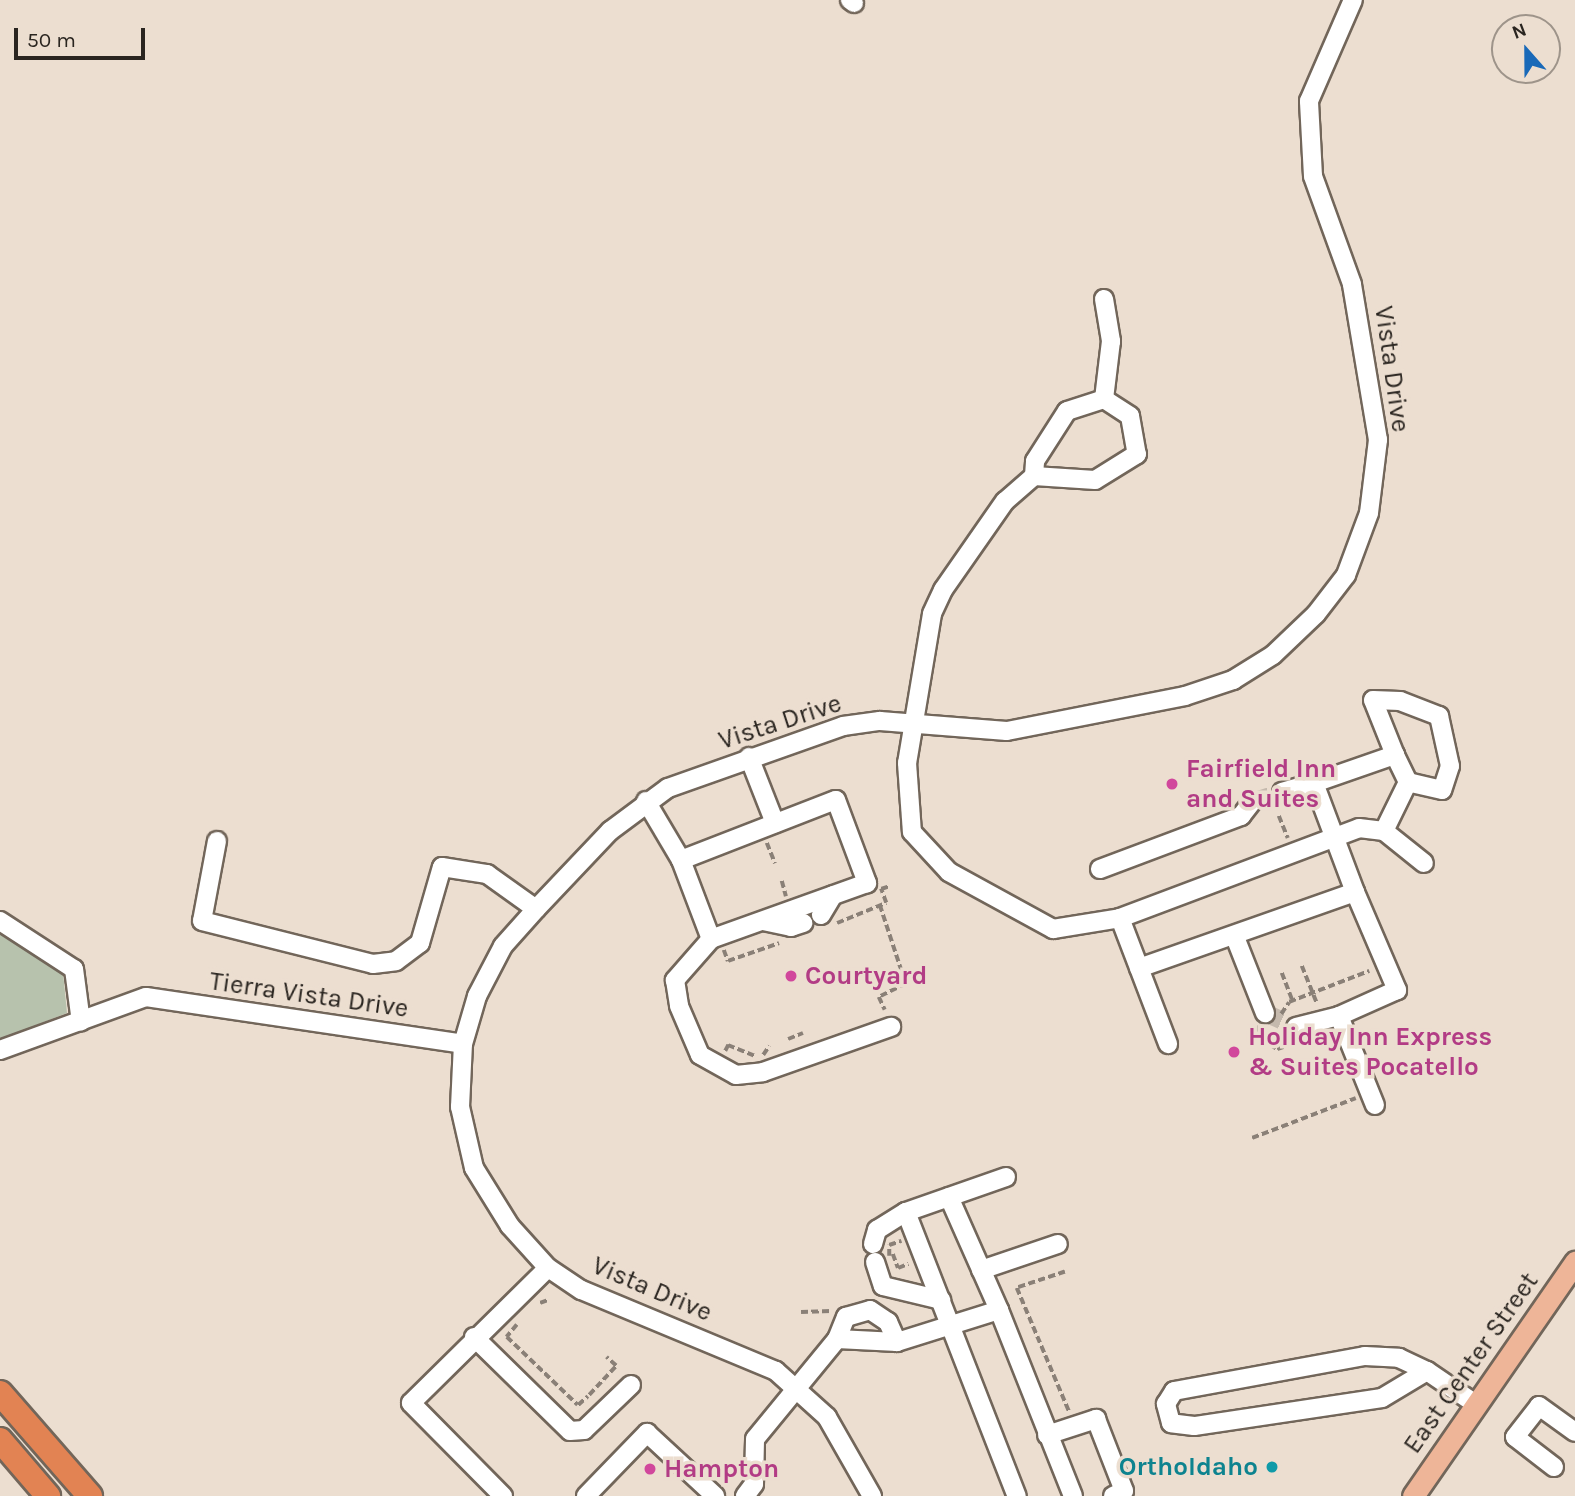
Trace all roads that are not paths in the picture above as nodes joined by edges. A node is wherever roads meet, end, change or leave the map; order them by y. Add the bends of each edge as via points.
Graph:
1 (1353, 0) edge
2 (1104, 299) dead end
3 (1104, 399) junction
4 (1034, 476) junction
5 (915, 723) junction
6 (1395, 755) junction
7 (749, 757) junction
8 (1408, 782) junction
9 (1314, 783) junction
10 (1282, 792) tunnel mouth
11 (646, 801) junction
12 (1252, 802) tunnel mouth
13 (770, 830) junction
14 (1384, 831) junction
15 (1332, 836) junction
16 (217, 841) dead end
17 (681, 860) junction
18 (1424, 863) dead end
19 (1100, 869) dead end
20 (1355, 891) junction
21 (833, 895) junction
22 (536, 909) junction
23 (821, 915) dead end
24 (1120, 918) junction
25 (0, 921) edge
26 (763, 921) junction
27 (803, 923) dead end
28 (1235, 936) junction
29 (713, 946) junction
30 (1139, 968) junction
31 (1265, 1016) road end
32 (1339, 1016) junction
33 (81, 1022) junction
34 (889, 1022) road end
35 (1297, 1035) road end
36 (463, 1044) junction
37 (1168, 1044) dead end
38 (0, 1050) edge
39 (1375, 1105) dead end
40 (1006, 1177) dead end
41 (949, 1197) junction
42 (906, 1212) junction
43 (1058, 1244) dead end
44 (1575, 1262) edge
45 (548, 1268) junction
46 (981, 1270) junction
47 (941, 1300) junction
48 (999, 1310) junction
49 (951, 1325) junction
50 (474, 1337) junction
51 (837, 1339) junction
52 (898, 1342) junction
53 (1427, 1371) junction
54 (631, 1385) dead end
55 (795, 1385) junction
56 (0, 1393) edge
57 (1477, 1405) junction
58 (1575, 1432) edge
59 (1047, 1435) junction
60 (0, 1440) edge
61 (1555, 1467) dead end
62 (48, 1496) edge
63 (90, 1496) edge
64 (503, 1496) edge
65 (586, 1496) edge
66 (715, 1496) edge
67 (744, 1496) edge
68 (872, 1496) edge
69 (1017, 1496) edge
70 (1073, 1496) edge
71 (1113, 1496) edge
72 (1413, 1496) edge

1 - 5 street, Vista Drive via 1309,101 1313,176 1352,284 1378,440 1369,513 1346,575 1273,655 1233,680 1172,699 1007,731
2 - 3 street via 1111,341
3 - 4 street via 1067,411 1035,461
3 - 4 street via 1130,416 1137,454 1095,480
4 - 5 street via 1005,500 943,590 932,614
5 - 7 street, Vista Drive via 844,726
5 - 24 street via 906,808 922,849 949,872 1053,929
6 - 8 street
6 - 8 street via 1373,700 1400,701 1439,716 1450,766 1442,790
6 - 9 street
7 - 11 street, Vista Drive
7 - 13 street
8 - 14 street
9 - 10 street
9 - 15 street
11 - 17 street
11 - 22 street, Vista Drive
12 - 19 street via 1241,816
13 - 17 street
13 - 21 street via 836,800 867,883
14 - 15 street via 1370,826
14 - 18 street
15 - 20 street
15 - 24 street
16 - 22 street via 202,920 373,964 396,961 421,943 442,867 487,874
17 - 29 street
20 - 28 street
20 - 32 street via 1397,990
21 - 23 street
21 - 26 street
22 - 36 street, Vista Drive via 503,946 477,996
24 - 30 street
25 - 33 street via 74,969
26 - 27 street via 790,927
26 - 29 street
28 - 30 street
28 - 31 street
29 - 34 street via 676,980 689,1039 713,1066 736,1074 763,1073
30 - 37 street
32 - 35 street
32 - 39 street
33 - 36 street, Tierra Vista Drive via 146,998
33 - 38 street
36 - 45 street, Vista Drive via 460,1107 474,1168 510,1226
40 - 41 street
41 - 42 street
41 - 46 street
42 - 47 street
42 - 47 street via 877,1230 874,1253 883,1286
43 - 46 street
44 - 57 main road, East Center Street
45 - 50 street
45 - 55 street, Vista Drive via 616,1308 741,1353
46 - 48 street
47 - 49 street
48 - 49 street
48 - 59 street
49 - 52 street
49 - 69 street
50 - 54 street via 570,1431 584,1430
50 - 64 street via 411,1404
51 - 52 street
51 - 52 street via 846,1317 870,1310 888,1322
51 - 55 street
53 - 53 street via 1399,1358 1365,1356 1186,1388 1174,1391 1166,1404 1171,1423 1194,1426 1382,1398
53 - 57 street
55 - 67 street via 755,1439 754,1484
55 - 68 street, Vista Drive via 827,1417
56 - 63 highway
57 - 72 main road, East Center Street
58 - 61 street via 1539,1406 1515,1437
59 - 70 street
59 - 71 street via 1096,1419 1124,1492
60 - 62 highway
65 - 66 street via 647,1433

